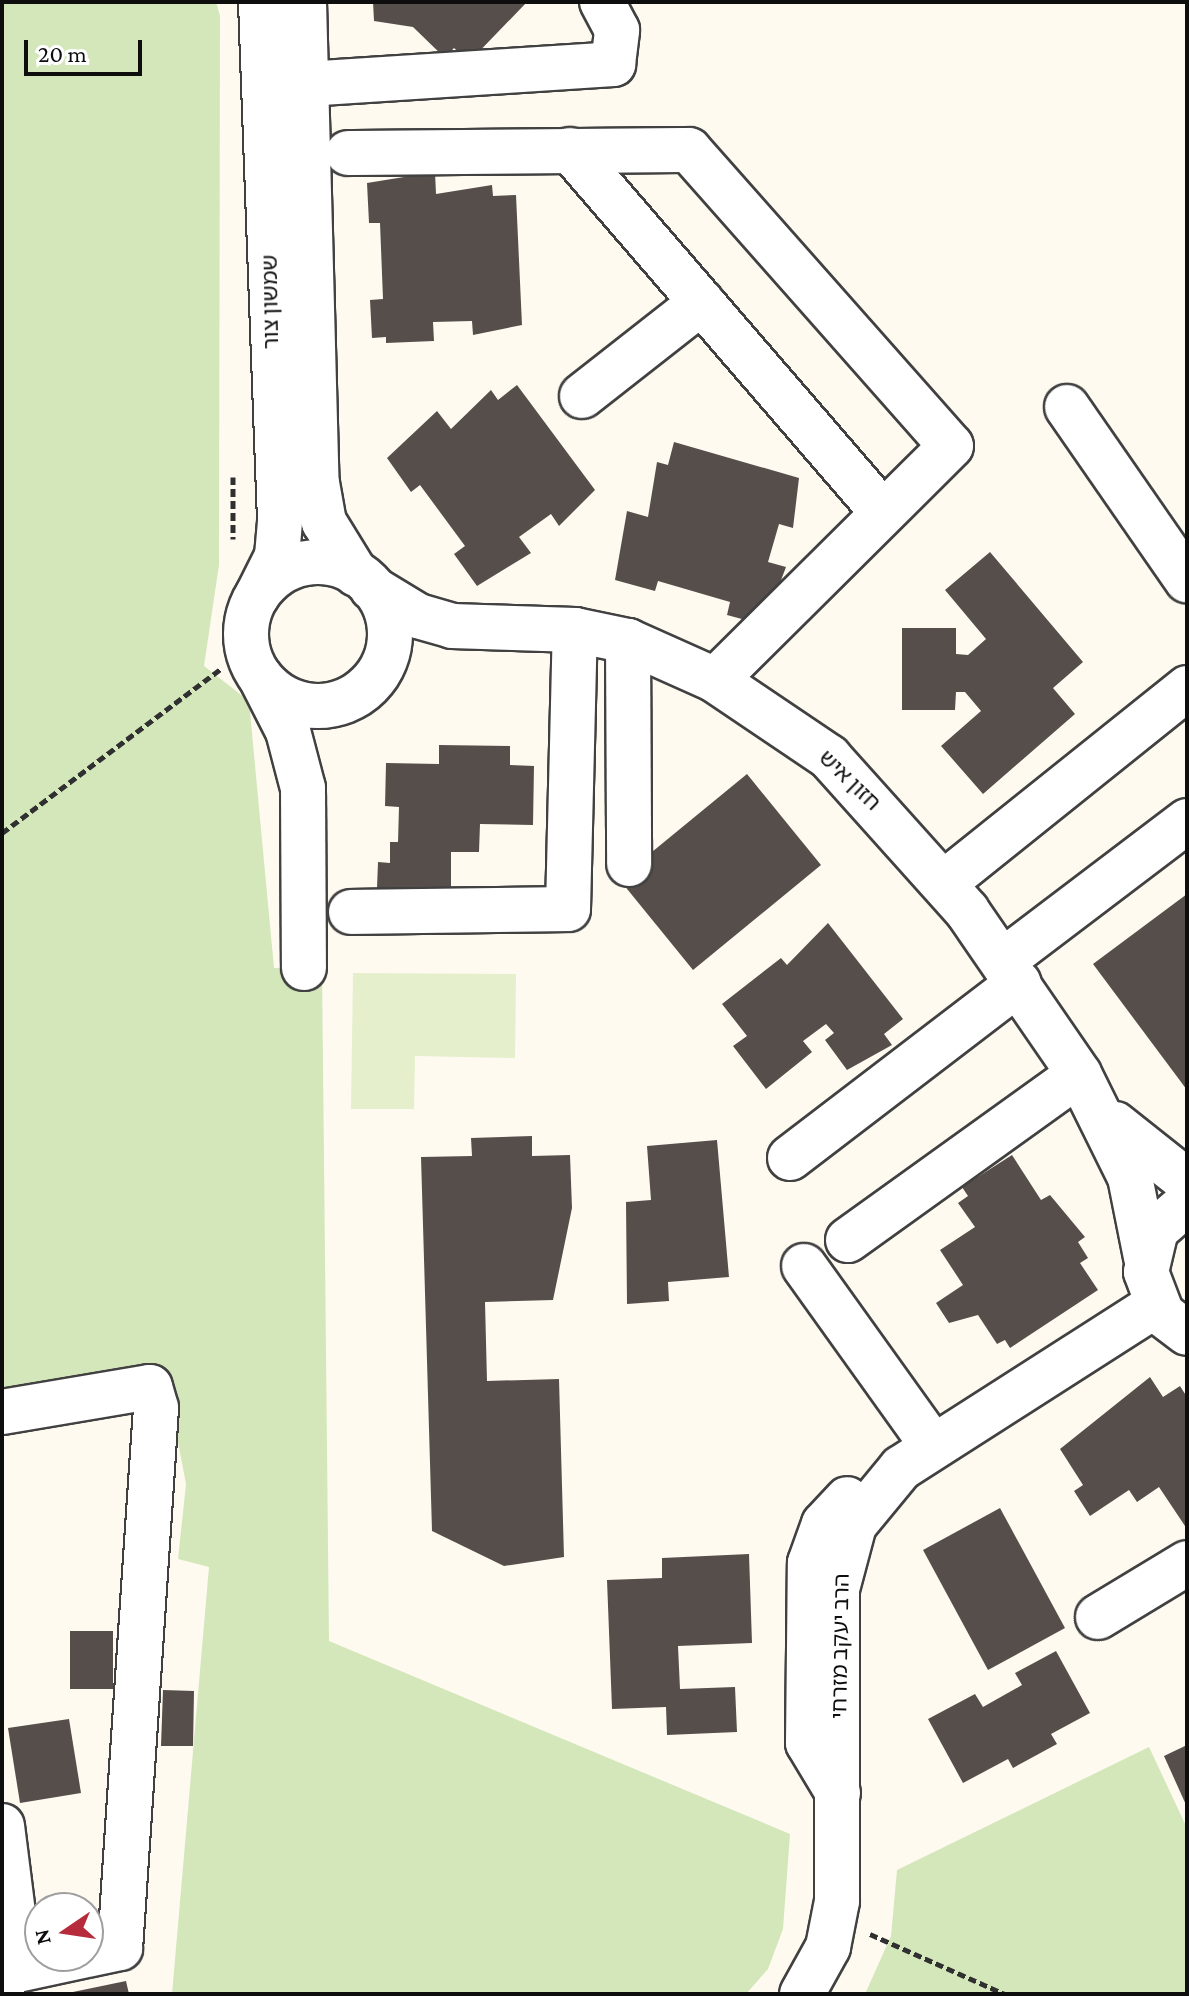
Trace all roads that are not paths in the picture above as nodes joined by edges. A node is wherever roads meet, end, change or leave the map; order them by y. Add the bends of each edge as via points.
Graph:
1 (261, 2) edge
2 (304, 2) edge
3 (602, 2) edge
4 (306, 84) junction
5 (570, 150) junction
6 (348, 153) dead end
7 (702, 302) junction
8 (582, 396) dead end
9 (1067, 407) dead end
10 (883, 512) junction
11 (1187, 580) edge
12 (364, 581) junction
13 (257, 596) junction
14 (496, 630) junction
15 (575, 630) junction
16 (628, 641) junction
17 (254, 663) junction
18 (715, 680) junction
19 (364, 688) junction
20 (1187, 688) edge
21 (303, 788) junction
22 (1187, 821) edge
23 (629, 864) dead end
24 (944, 883) junction
25 (351, 912) dead end
26 (304, 968) dead end
27 (1012, 972) junction
28 (1085, 1084) junction
29 (790, 1158) dead end
30 (1187, 1181) edge
31 (1187, 1203) edge
32 (848, 1240) dead end
33 (1146, 1257) junction
34 (804, 1266) dead end
35 (1172, 1319) edge
36 (2, 1412) edge
37 (917, 1457) junction
38 (1187, 1563) edge
39 (1098, 1617) dead end
40 (2, 1826) edge
41 (104, 1951) edge
42 (33, 1972) edge
43 (5, 1981) edge
44 (802, 1994) edge

1 - 13 street, שמשון צור via 280,520 277,556
2 - 4 street, שמשון צור
3 - 4 street via 617,30 613,64
4 - 12 street, שמשון צור via 320,508
5 - 6 street
5 - 7 street
5 - 10 street via 689,150 951,446
7 - 8 street
7 - 10 street
9 - 11 street
10 - 18 street
12 - 13 street via 302,564
12 - 14 street, חזון איש via 418,616
12 - 19 street via 389,630
13 - 17 street
14 - 15 street, חזון איש
14 - 19 street, חזון איש via 435,647
15 - 16 street, חזון איש
15 - 25 street via 568,909
16 - 18 street, חזון איש
16 - 23 street
17 - 19 street via 300,704 334,705
17 - 21 street via 288,731
18 - 24 street, חזון איש via 829,757
19 - 21 street via 322,734
20 - 24 street
21 - 26 street
22 - 27 street
24 - 27 street, חזון איש
27 - 28 street, חזון איש
27 - 29 street
28 - 30 street, חזון איש via 1138,1147
28 - 32 street
28 - 33 street, חזון איש via 1130,1177
31 - 33 street via 1163,1221
33 - 35 street, חזון איש
34 - 37 street
35 - 37 street, הרב יעקב מזרחי
36 - 41 street via 150,1387 156,1408 120,1948
37 - 44 street, הרב יעקב מזרחי via 862,1510 841,1565 835,1918
38 - 39 street
40 - 43 street via 13,1913
42 - 43 street

